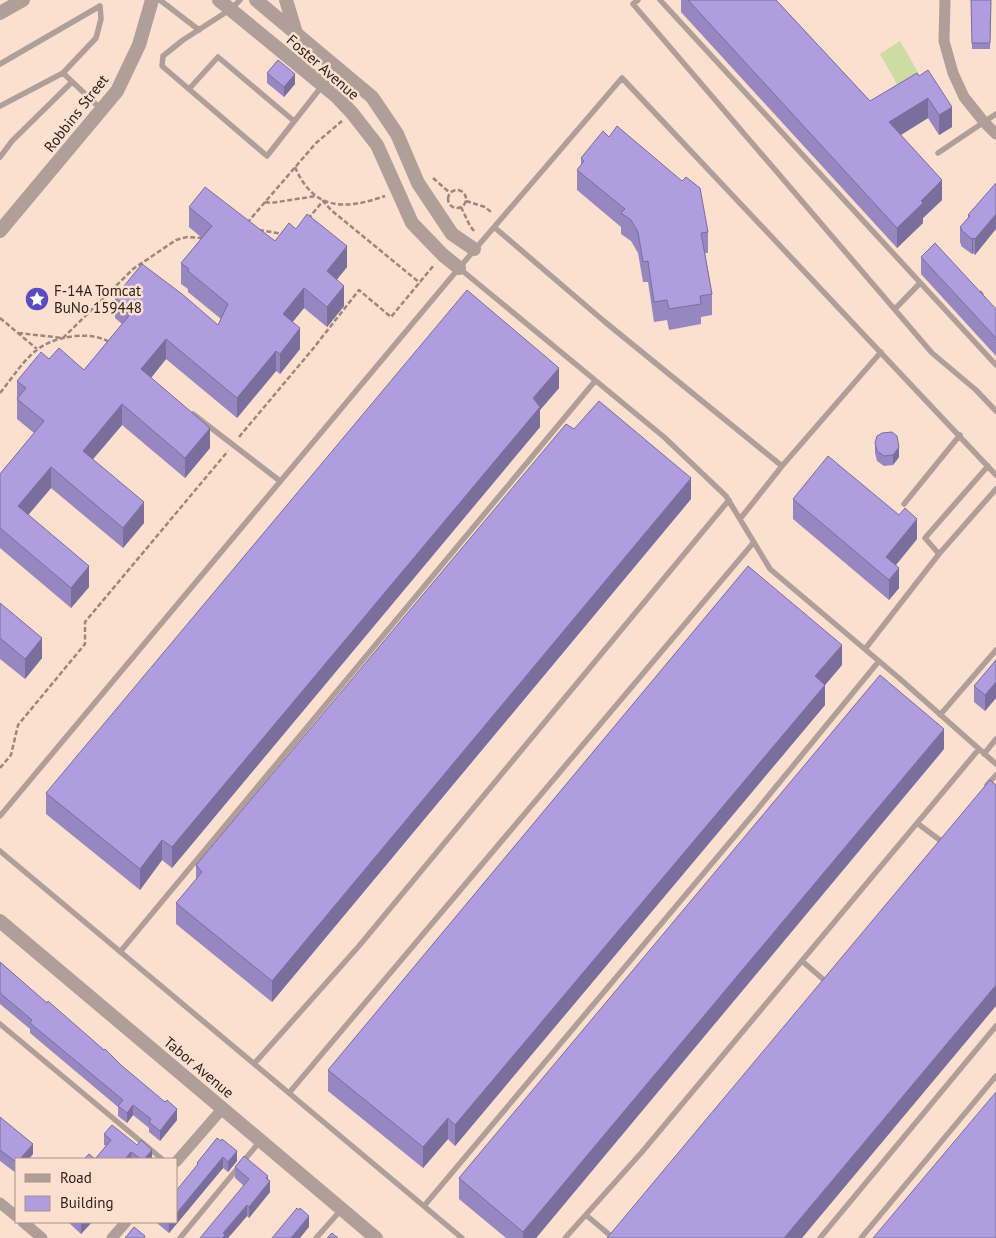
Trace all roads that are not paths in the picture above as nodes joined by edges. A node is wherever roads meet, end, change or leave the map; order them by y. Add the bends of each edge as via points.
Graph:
1 (23, 0) edge
2 (160, 0) edge
3 (219, 0) edge
4 (256, 0) edge
5 (286, 0) edge
6 (638, 0) edge
7 (660, 0) edge
8 (945, 0) edge
9 (236, 5) edge
10 (150, 6) edge
11 (1, 11) edge
12 (199, 30) junction
13 (296, 34) junction
14 (0, 64) edge
15 (63, 73) junction
16 (72, 82) junction
17 (323, 85) junction
18 (189, 89) junction
19 (0, 106) edge
20 (102, 109) junction
21 (996, 114) edge
22 (294, 121) junction
23 (984, 122) junction
24 (996, 134) edge
25 (938, 153) dead end
26 (0, 157) edge
27 (494, 227) junction
28 (0, 231) edge
29 (474, 250) junction
30 (458, 268) junction
31 (920, 283) junction
32 (895, 309) junction
33 (881, 352) junction
34 (996, 365) edge
35 (595, 381) junction
36 (189, 411) edge
37 (996, 411) edge
38 (960, 436) junction
39 (782, 466) junction
40 (988, 466) junction
41 (996, 474) edge
42 (280, 481) junction
43 (996, 489) edge
44 (729, 500) junction
45 (904, 504) dead end
46 (740, 519) junction
47 (754, 542) junction
48 (939, 554) junction
49 (864, 649) junction
50 (996, 650) edge
51 (879, 661) junction
52 (940, 715) junction
53 (996, 739) edge
54 (979, 749) junction
55 (984, 754) junction
56 (996, 764) edge
57 (996, 775) edge
58 (984, 789) edge
59 (0, 816) edge
60 (917, 822) junction
61 (947, 834) edge
62 (941, 841) junction
63 (934, 848) edge
64 (0, 851) edge
65 (0, 921) edge
66 (120, 952) junction
67 (802, 961) junction
68 (831, 973) edge
69 (824, 980) junction
70 (818, 988) edge
71 (0, 1024) edge
72 (996, 1026) edge
73 (254, 1064) junction
74 (996, 1076) edge
75 (289, 1093) junction
76 (223, 1108) junction
77 (261, 1140) junction
78 (161, 1158) edge
79 (178, 1160) edge
80 (0, 1203) edge
81 (424, 1206) junction
82 (342, 1209) junction
83 (15, 1215) edge
84 (586, 1215) junction
85 (24, 1223) edge
86 (125, 1223) edge
87 (617, 1229) edge
88 (610, 1237) edge
89 (42, 1238) edge
90 (112, 1238) edge
91 (180, 1238) edge
92 (316, 1238) edge
93 (376, 1238) edge
94 (462, 1238) edge
95 (565, 1238) edge
96 (820, 1238) edge
97 (861, 1238) edge

1 - 11 street
2 - 12 lane
3 - 9 street, Foster Avenue
4 - 13 street, Foster Avenue
5 - 13 street
6 - 32 lane via 633,4
7 - 31 lane
8 - 23 street via 944,41 952,73 964,97
9 - 12 lane
9 - 17 street, Foster Avenue
10 - 20 street, Robbins Street via 139,45 116,91
12 - 18 lane via 163,56 162,66
13 - 29 street, Foster Avenue via 372,97 397,134 418,183 452,234
14 - 15 lane via 100,6 101,19 96,38
15 - 16 lane
15 - 19 lane
16 - 20 lane
16 - 26 lane
17 - 22 lane
17 - 30 street, Foster Avenue via 352,113 376,146 412,223
18 - 22 lane via 218,57
18 - 22 lane via 267,156
20 - 28 street, Robbins Street
21 - 23 lane
23 - 24 street
23 - 25 lane
27 - 29 lane
27 - 33 lane via 622,78
27 - 39 lane
29 - 30 lane
30 - 35 lane
30 - 42 lane
31 - 32 lane
31 - 34 lane
32 - 37 lane via 932,353
33 - 38 lane
33 - 39 lane
35 - 44 lane via 664,437
35 - 66 lane
36 - 42 lane
38 - 40 lane
38 - 45 lane
39 - 46 lane
40 - 41 lane
40 - 48 lane via 924,538
42 - 59 lane
43 - 48 lane
44 - 46 lane
44 - 73 lane via 359,946
46 - 47 lane
47 - 49 lane via 770,569
47 - 75 lane
48 - 49 lane
49 - 51 lane
50 - 52 lane
51 - 52 lane
51 - 81 lane
52 - 54 lane
53 - 55 lane
54 - 55 lane
54 - 60 lane
55 - 56 lane
57 - 58 lane
60 - 62 lane
60 - 67 lane
61 - 62 lane
62 - 63 lane
64 - 66 lane
65 - 76 street, Tabor Avenue
66 - 73 lane
67 - 69 lane
67 - 84 lane
68 - 69 lane
69 - 70 lane
71 - 78 lane
72 - 96 lane
73 - 75 lane
74 - 97 lane
75 - 81 lane
76 - 77 street, Tabor Avenue
76 - 79 street
77 - 82 street, Tabor Avenue
77 - 91 lane
80 - 83 street
81 - 94 lane
82 - 92 lane
82 - 93 street, Tabor Avenue
84 - 88 lane
84 - 95 lane
85 - 89 street
86 - 90 street
87 - 88 lane

